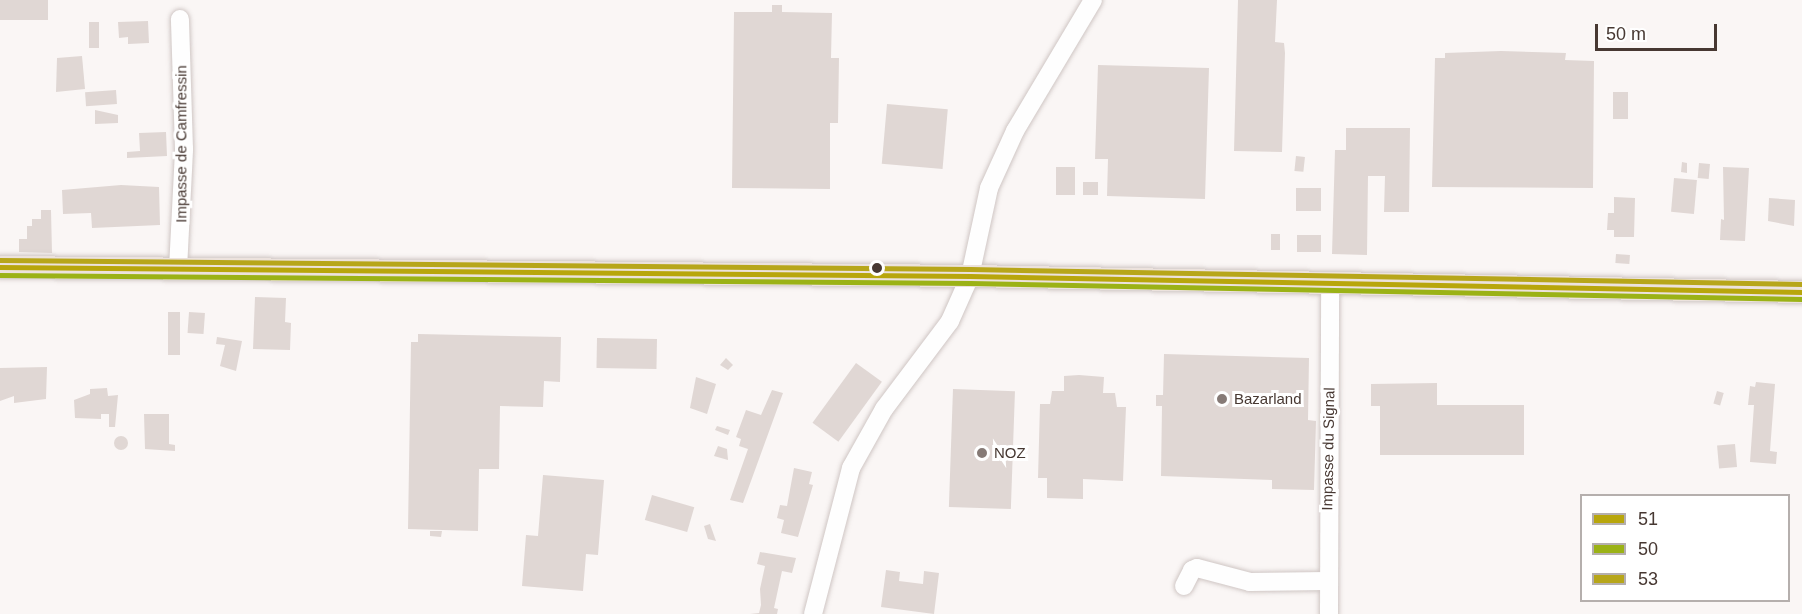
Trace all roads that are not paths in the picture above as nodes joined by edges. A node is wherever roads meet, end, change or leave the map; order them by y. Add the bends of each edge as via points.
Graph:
1 (1093, 0) edge
2 (180, 19) dead end
3 (0, 267) edge
4 (178, 269) junction
5 (970, 276) junction
6 (1330, 285) junction
7 (1802, 292) edge
8 (1326, 581) junction
9 (1184, 586) dead end
10 (813, 614) edge
11 (1329, 614) edge

1 - 5 street via 1020,122 993,178
2 - 4 street, Impasse de Camfressin via 184,149
3 - 4 main road
4 - 5 main road
5 - 6 main road
5 - 10 street via 937,342 865,438 851,468
6 - 7 main road
6 - 8 street, Impasse du Signal
8 - 9 street via 1250,582 1197,568
8 - 11 street, Impasse du Signal

